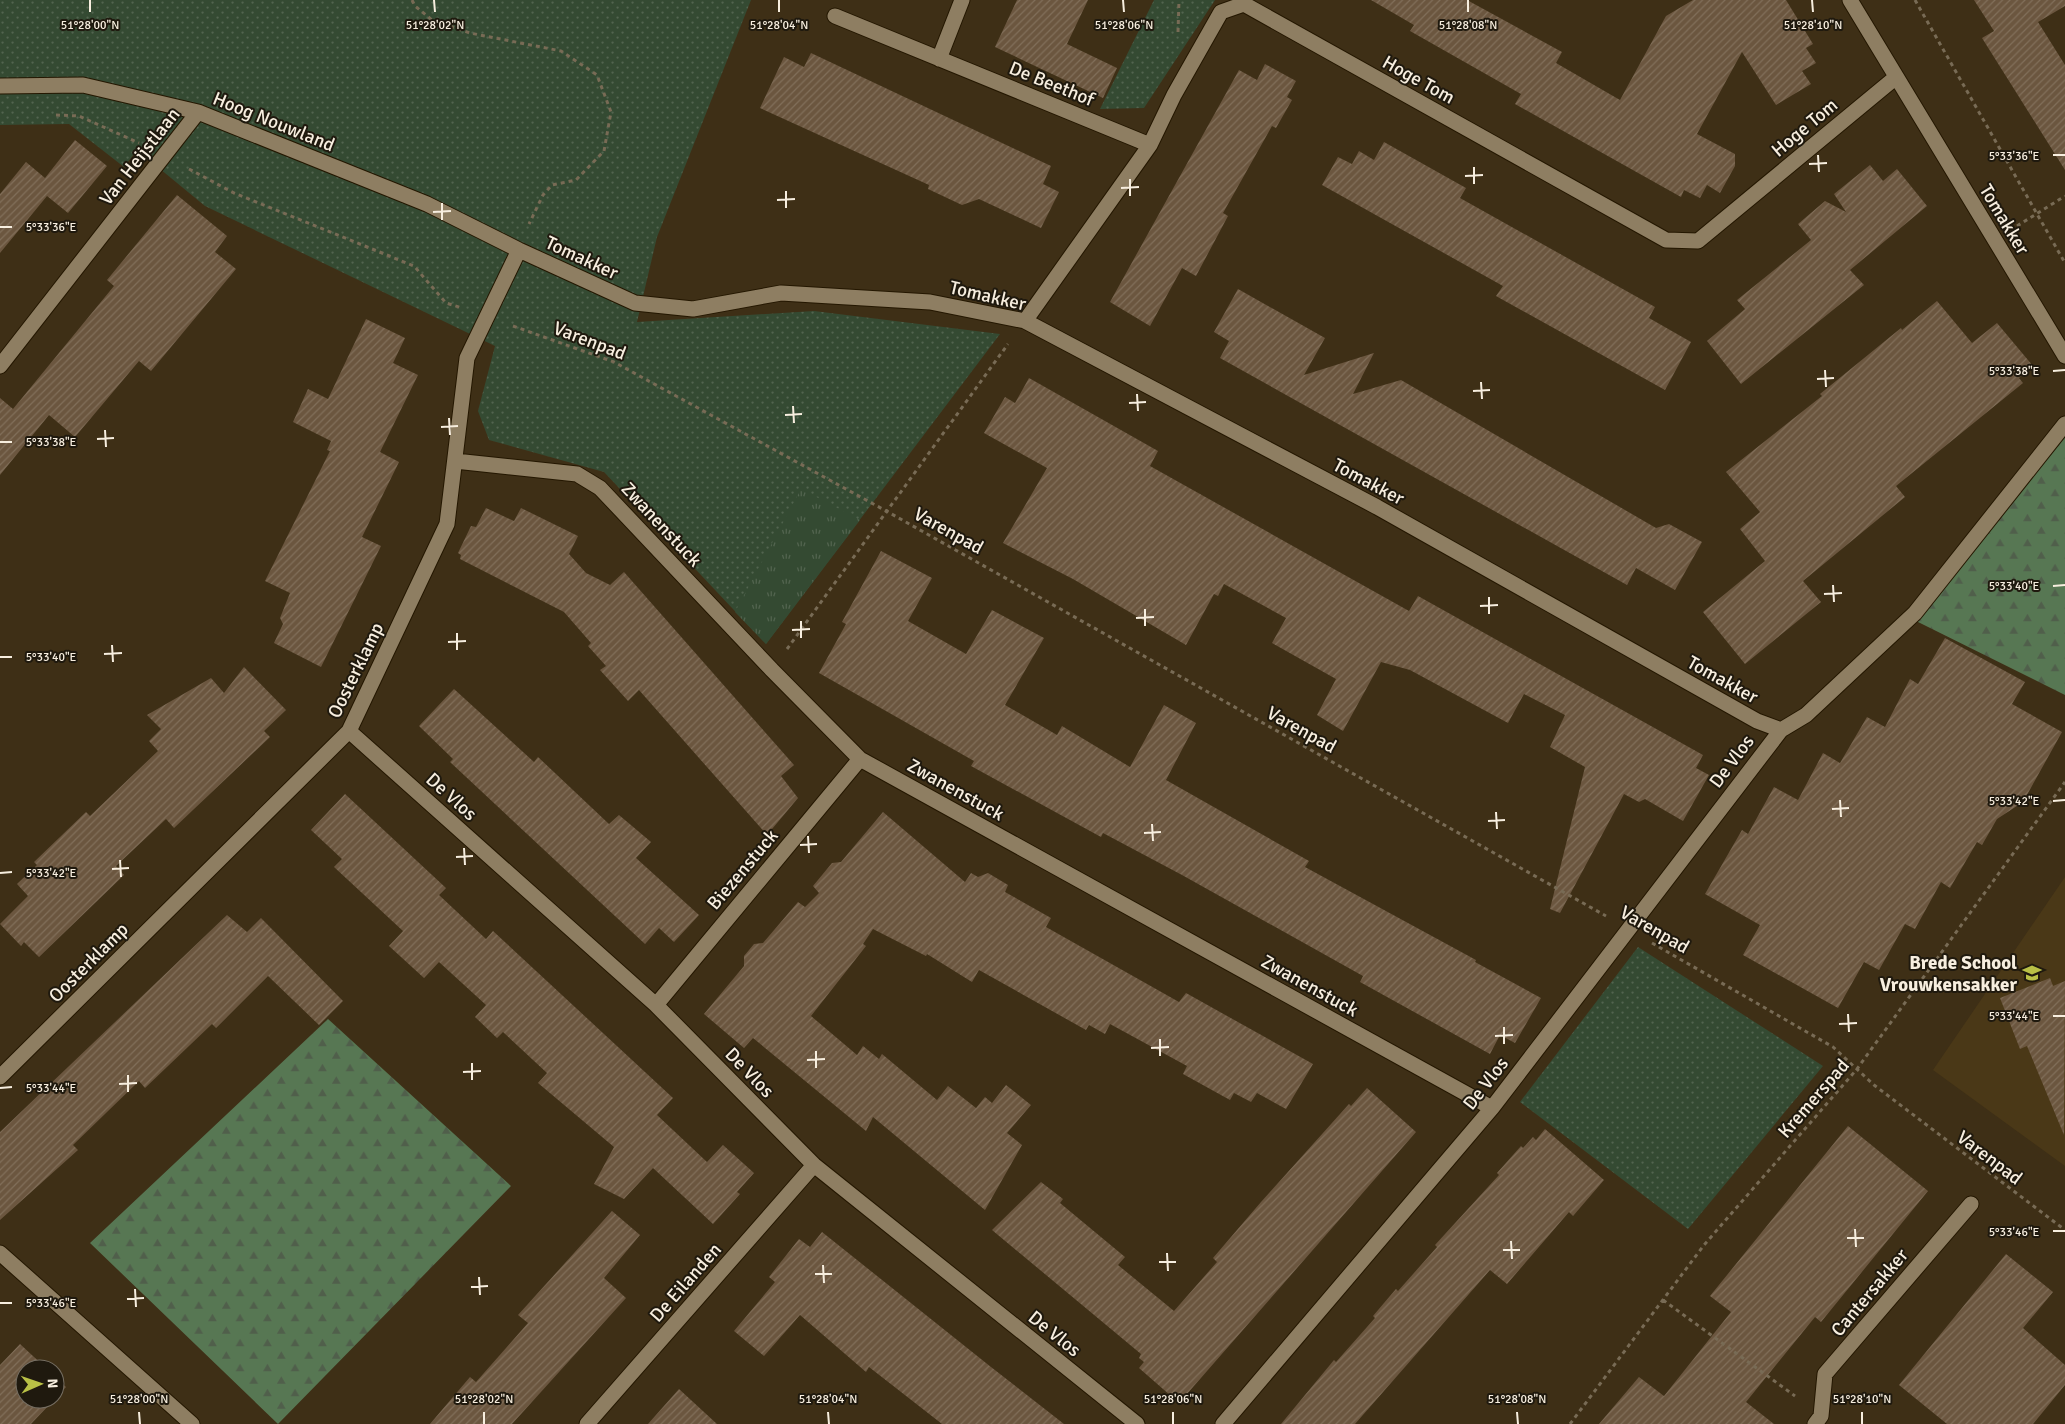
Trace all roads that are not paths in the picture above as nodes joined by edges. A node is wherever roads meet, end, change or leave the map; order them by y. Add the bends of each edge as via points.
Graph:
1 (962, 0) edge
2 (1850, 0) edge
3 (836, 16) dead end
4 (939, 59) junction
5 (1895, 78) junction
6 (0, 86) edge
7 (198, 112) junction
8 (1150, 145) junction
9 (519, 250) junction
10 (1025, 322) junction
11 (2065, 356) edge
12 (0, 366) edge
13 (2065, 424) edge
14 (455, 461) junction
15 (1781, 730) junction
16 (350, 731) junction
17 (860, 759) junction
18 (656, 1005) junction
19 (0, 1077) edge
20 (1492, 1108) junction
21 (814, 1165) junction
22 (1971, 1204) dead end
23 (0, 1253) edge
24 (1823, 1421) edge
25 (192, 1424) edge
26 (587, 1424) edge
27 (1137, 1424) edge
28 (1223, 1424) edge

1 - 4 street
2 - 5 street, Tomakker
3 - 4 street, De Beethof
4 - 8 street, De Beethof
5 - 8 street, Hoge Tom via 1698,241 1666,240 1244,4 1221,12
5 - 11 street, Tomakker
6 - 7 street, Hoog Nouwland via 83,85
7 - 9 street, Hoog Nouwland via 427,204
7 - 12 street, Van Heijstlaan
8 - 10 street, Hoge Tom
9 - 10 street, Tomakker via 635,303 692,309 781,293 930,302
9 - 14 street, Oosterklamp via 467,358
10 - 15 street, Tomakker via 1377,507 1757,721
13 - 15 street via 1916,613 1806,715
14 - 16 street, Oosterklamp via 447,524
14 - 17 street, Zwanenstuck via 577,474 600,488
15 - 20 street, De Vlos
16 - 18 street, De Vlos
16 - 19 street, Oosterklamp
17 - 18 street, Biezenstuck
17 - 20 street, Zwanenstuck
18 - 21 street, De Vlos
20 - 28 street, De Vlos
21 - 26 street, De Eilanden
21 - 27 street, De Vlos
22 - 24 street, Cantersakker via 1826,1374
23 - 25 street

